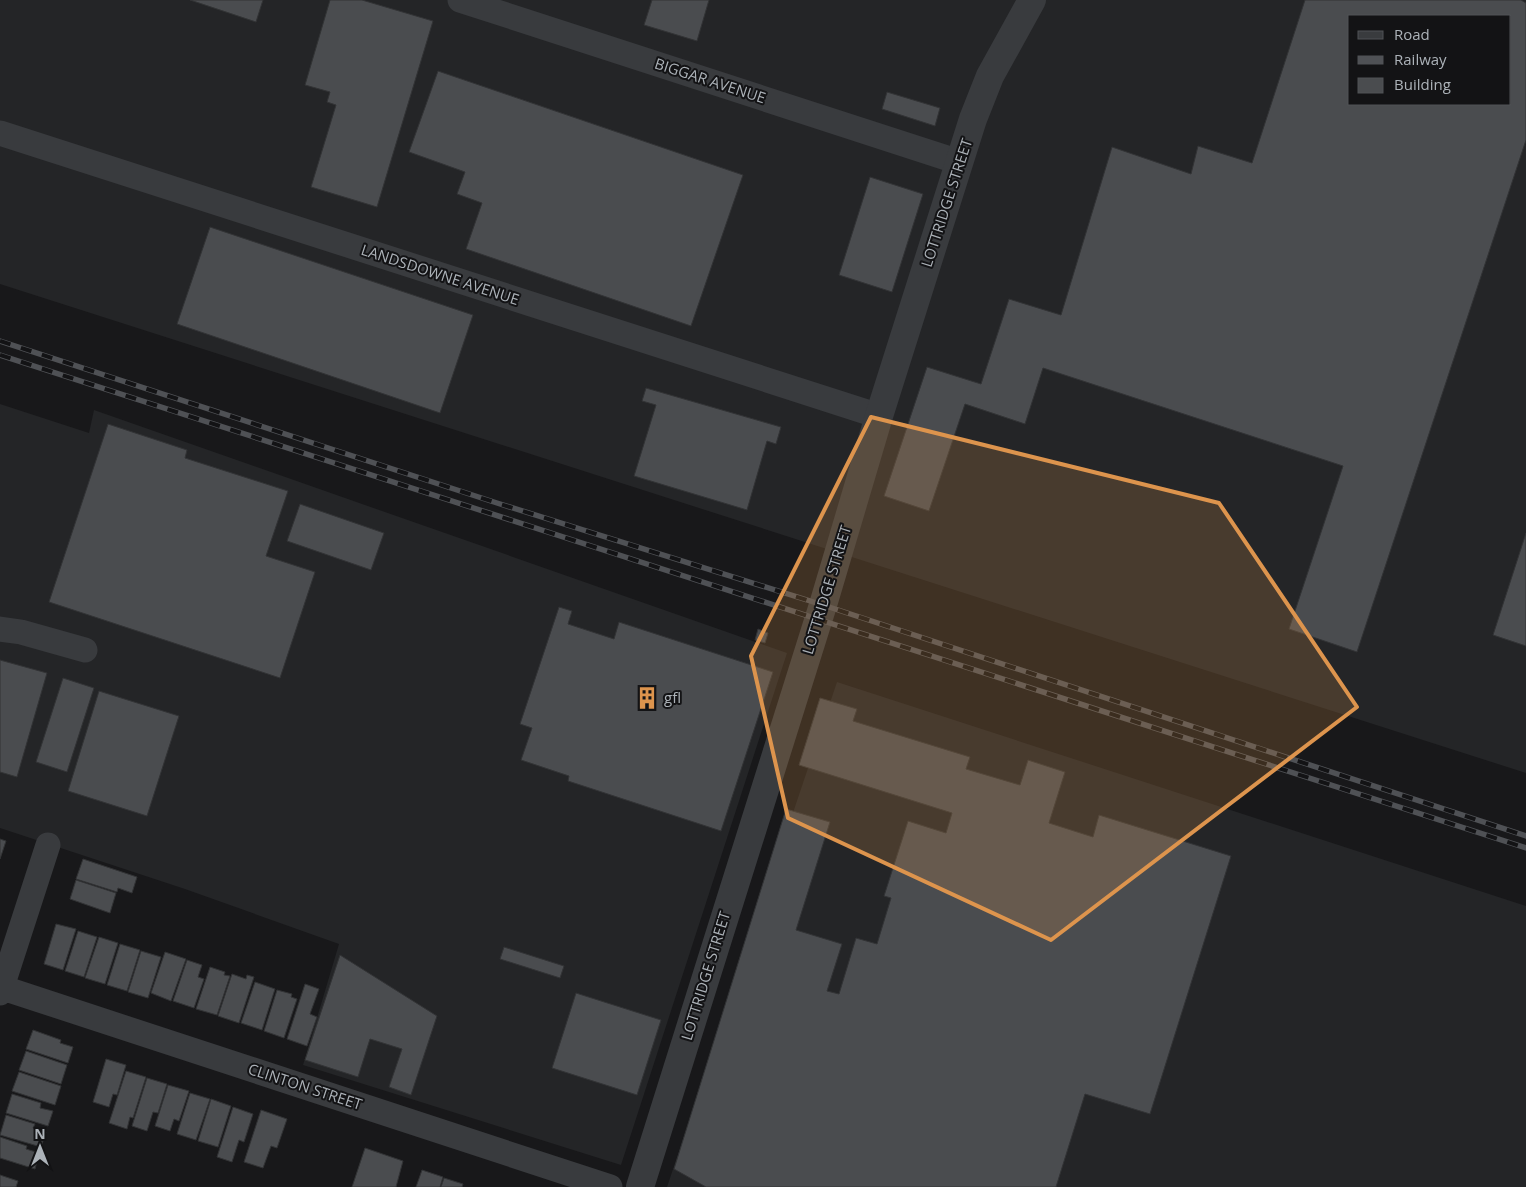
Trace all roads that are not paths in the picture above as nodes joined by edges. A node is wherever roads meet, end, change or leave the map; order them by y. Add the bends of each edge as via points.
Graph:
1 (460, 0) edge
2 (1032, 0) edge
3 (0, 133) edge
4 (959, 162) junction
5 (879, 416) junction
6 (0, 629) edge
7 (85, 650) dead end
8 (48, 845) dead end
9 (1, 990) edge
10 (610, 1187) edge
11 (640, 1187) edge

1 - 4 street, BIGGAR AVENUE
2 - 4 street, LOTTRIDGE STREET via 990,76
3 - 5 street, LANDSDOWNE AVENUE
4 - 5 street, LOTTRIDGE STREET
5 - 11 street, LOTTRIDGE STREET
6 - 7 street
8 - 9 street
9 - 10 street, CLINTON STREET

